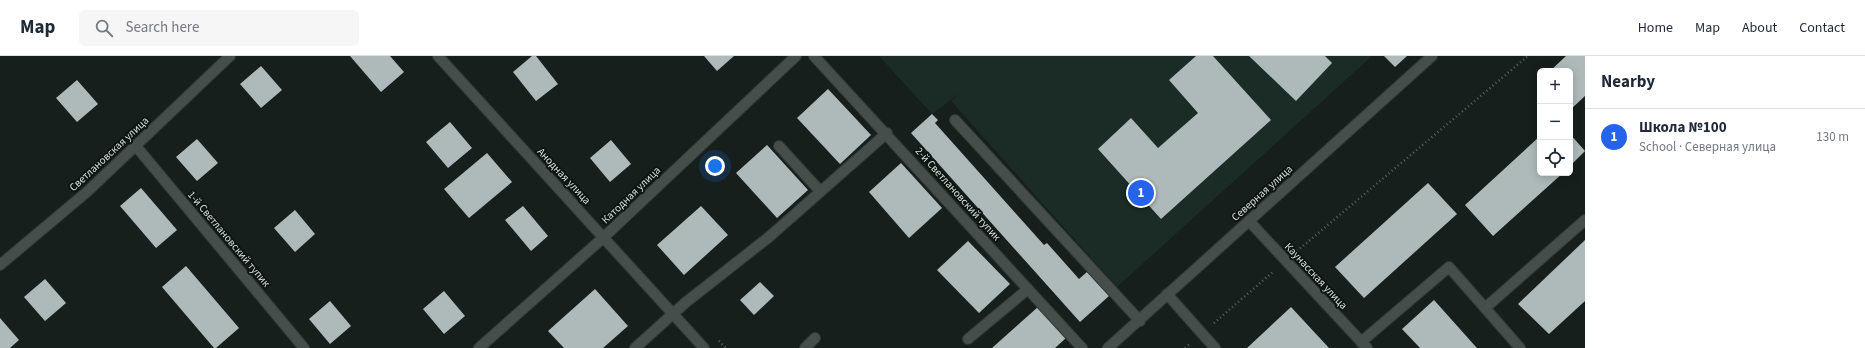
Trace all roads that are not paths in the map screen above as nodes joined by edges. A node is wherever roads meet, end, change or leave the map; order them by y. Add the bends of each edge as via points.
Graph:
1 (230, 56) edge
2 (438, 56) edge
3 (796, 56) edge
4 (814, 56) edge
5 (1432, 56) edge
6 (955, 120) dead end
7 (887, 133) junction
8 (135, 146) junction
9 (779, 146) dead end
10 (820, 191) junction
11 (1585, 220) edge
12 (1248, 221) junction
13 (604, 237) junction
14 (0, 265) edge
15 (1028, 289) junction
16 (1167, 294) junction
17 (1485, 308) junction
18 (674, 313) junction
19 (1140, 320) junction
20 (814, 338) dead end
21 (968, 339) dead end
22 (1364, 345) edge
23 (304, 348) edge
24 (480, 348) edge
25 (635, 348) edge
26 (704, 348) edge
27 (805, 348) edge
28 (1082, 348) edge
29 (1108, 348) edge
30 (1216, 348) edge
31 (1520, 348) edge

1 - 8 street, Светлановская улица
2 - 13 street, Анодная улица
3 - 13 street, Катодная улица
4 - 7 street, 2-й Светлановский тупик
5 - 12 street, Северная улица
6 - 19 street
7 - 10 street
7 - 15 street, 2-й Светлановский тупик
8 - 14 street, Светлановская улица via 88,191
8 - 23 street, 1-й Светлановский тупик
9 - 10 street
10 - 18 street via 770,237
11 - 17 street
12 - 16 street, Северная улица
12 - 22 street, Каунасская улица
13 - 18 street, Анодная улица
13 - 24 street, Катодная улица
15 - 21 street
15 - 28 street, 2-й Светлановский тупик
16 - 19 street, Северная улица
16 - 30 street
17 - 22 street via 1449,267
17 - 31 street
18 - 25 street
18 - 26 street, Анодная улица
19 - 29 street, Северная улица
20 - 27 street

